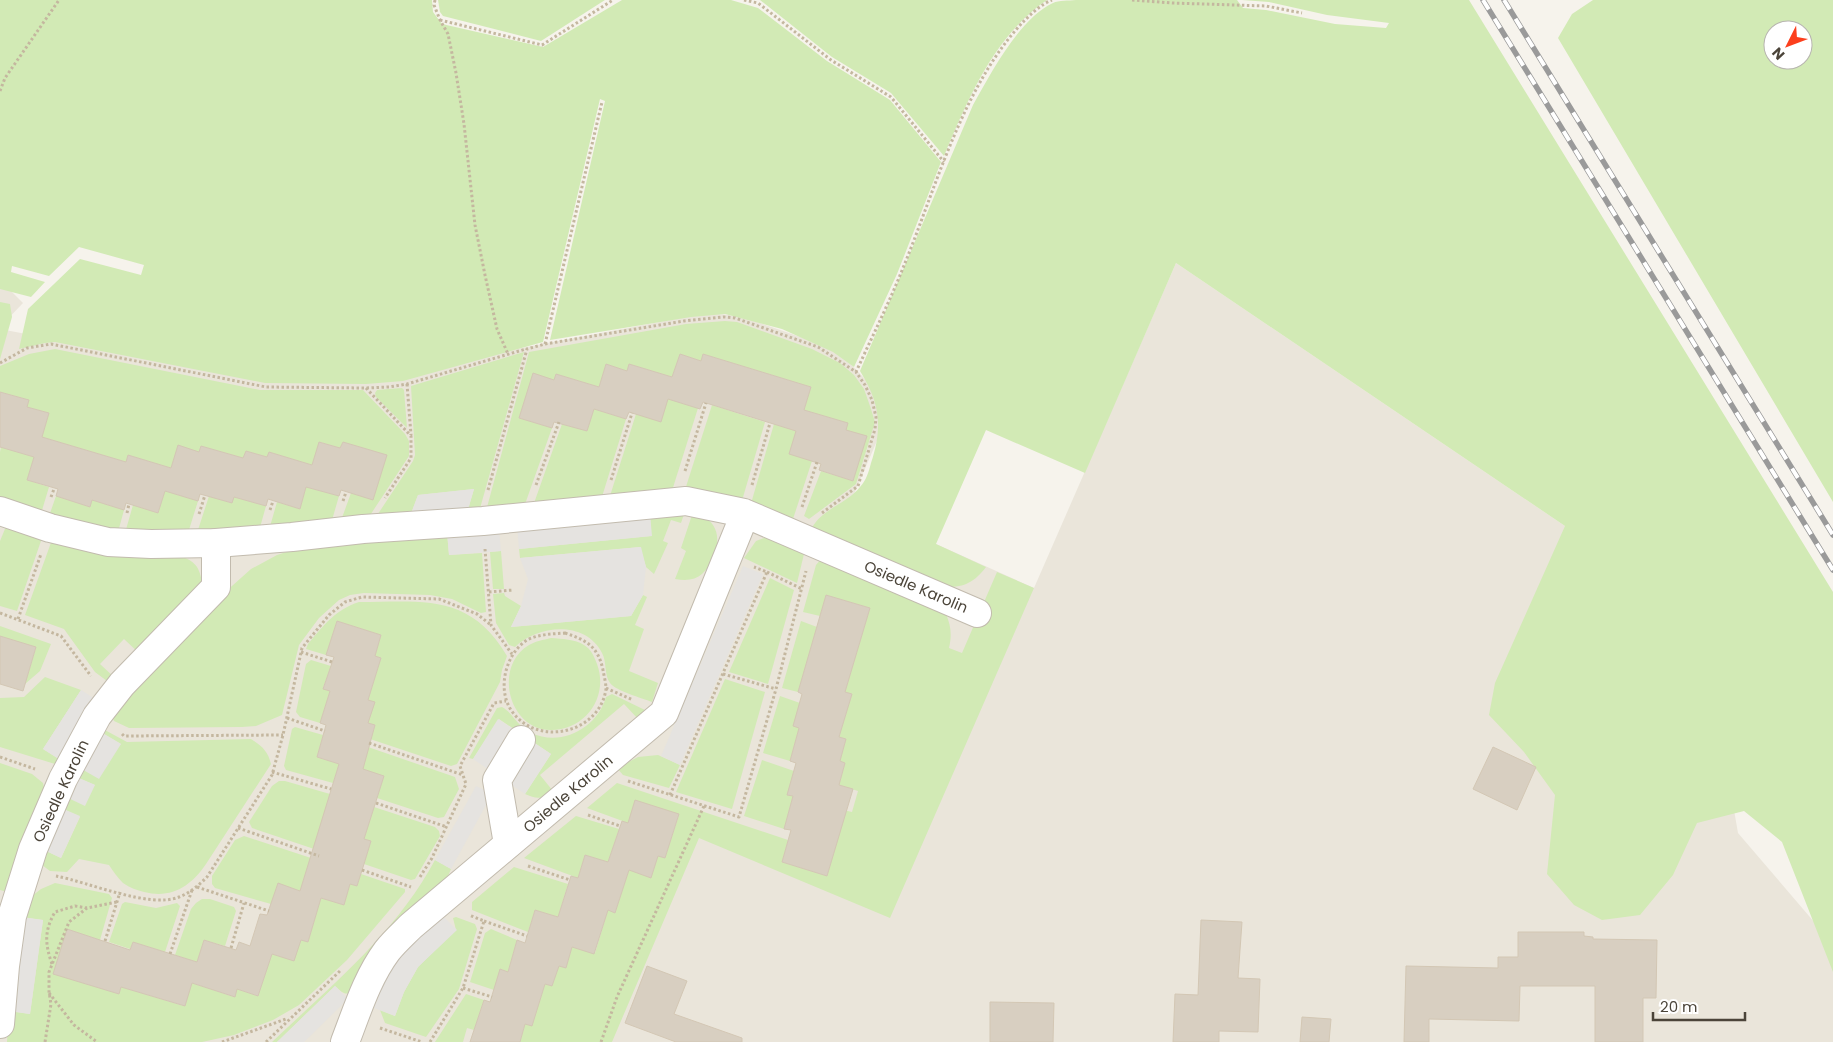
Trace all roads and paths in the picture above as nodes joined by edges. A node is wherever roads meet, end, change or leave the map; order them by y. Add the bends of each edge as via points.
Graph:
1 (59, 0) edge
2 (435, 0) edge
3 (613, 0) edge
4 (744, 0) edge
5 (1050, 0) edge
6 (1132, 0) edge
7 (757, 2) edge
8 (1302, 13) dead end
9 (440, 20) junction
10 (0, 91) edge
11 (602, 102) dead end
12 (944, 162) junction
13 (546, 344) junction
14 (526, 349) junction
15 (508, 354) junction
16 (0, 363) edge
17 (856, 372) junction
18 (407, 384) junction
19 (366, 388) junction
20 (706, 403) dead end
21 (632, 413) dead end
22 (559, 422) dead end
23 (770, 423) dead end
24 (411, 436) junction
25 (816, 462) dead end
26 (675, 502) junction
27 (602, 509) junction
28 (0, 511) edge
29 (744, 514) junction
30 (525, 517) junction
31 (481, 521) junction
32 (363, 529) junction
33 (804, 535) junction
34 (216, 543) junction
35 (728, 555) junction
36 (39, 559) dead end
37 (767, 572) junction
38 (802, 589) junction
39 (513, 590) dead end
40 (489, 592) junction
41 (0, 613) edge
42 (977, 613) dead end
43 (18, 620) junction
44 (491, 625) junction
45 (301, 652) junction
46 (512, 654) junction
47 (332, 662) dead end
48 (723, 674) junction
49 (776, 689) junction
50 (506, 701) junction
51 (103, 708) junction
52 (287, 718) junction
53 (325, 731) dead end
54 (283, 735) junction
55 (521, 740) dead end
56 (369, 743) dead end
57 (0, 757) edge
58 (272, 772) junction
59 (463, 775) junction
60 (63, 779) junction
61 (626, 780) dead end
62 (331, 789) dead end
63 (670, 794) junction
64 (376, 803) dead end
65 (704, 806) junction
66 (585, 814) dead end
67 (620, 826) dead end
68 (447, 827) junction
69 (238, 828) junction
70 (516, 854) junction
71 (319, 856) dead end
72 (362, 870) dead end
73 (25, 876) junction
74 (418, 880) dead end
75 (570, 880) dead end
76 (197, 887) junction
77 (192, 890) junction
78 (120, 892) junction
79 (408, 895) dead end
80 (117, 902) junction
81 (244, 903) junction
82 (87, 908) junction
83 (269, 911) dead end
84 (466, 914) dead end
85 (484, 921) junction
86 (527, 936) dead end
87 (105, 941) dead end
88 (231, 948) dead end
89 (170, 954) dead end
90 (52, 965) junction
91 (344, 968) dead end
92 (463, 988) junction
93 (49, 992) junction
94 (492, 997) dead end
95 (289, 1018) junction
96 (0, 1024) edge
97 (374, 1026) dead end
98 (45, 1042) edge
99 (98, 1042) edge
100 (222, 1042) edge
101 (266, 1042) edge
102 (345, 1042) edge
103 (422, 1042) edge
104 (430, 1042) edge
105 (601, 1042) edge

1 - 10 path via 5,78
2 - 9 path
3 - 9 path via 542,44
4 - 7 path
5 - 12 path via 1011,35 970,104
6 - 8 path via 1266,6
7 - 12 path via 830,60 891,97
9 - 15 path via 448,34 456,73 475,225 485,275 496,329
11 - 13 path
12 - 17 path via 903,268
13 - 14 path
13 - 17 path via 684,321 736,318 818,348
14 - 15 path
14 - 31 path
15 - 18 path
16 - 19 path via 27,348 51,344 266,387
17 - 33 path via 868,392 876,417 858,486
18 - 19 path
18 - 24 path
19 - 24 path
20 - 26 path
21 - 27 path
22 - 30 path
23 - 29 path
24 - 32 path via 412,458
25 - 33 path via 797,522
26 - 27 street, Osiedle Karolin
26 - 29 street, Osiedle Karolin via 686,501
27 - 30 street, Osiedle Karolin
28 - 34 street, Osiedle Karolin via 50,528 108,542
29 - 33 street, Osiedle Karolin
29 - 35 street, Osiedle Karolin
30 - 31 street, Osiedle Karolin
31 - 32 street, Osiedle Karolin
31 - 40 path
32 - 34 street, Osiedle Karolin
33 - 38 path
33 - 42 street, Osiedle Karolin
34 - 51 street, Osiedle Karolin via 216,588 122,684
35 - 37 path
35 - 70 street, Osiedle Karolin via 664,713
36 - 43 path
37 - 38 path
37 - 48 path
38 - 49 path
39 - 40 path
40 - 44 path
41 - 43 path
43 - 51 path via 61,636
44 - 45 path via 477,614 440,599 362,597 345,602 329,615
44 - 46 path
45 - 47 path
45 - 52 path
46 - 50 path via 504,686
46 - 50 path via 527,640 544,634 584,639 596,650 606,688 597,709 584,723 567,731 548,732 529,727 514,715
48 - 49 path
48 - 63 path
49 - 65 path via 738,817
50 - 59 path via 494,703 460,766
51 - 54 path via 124,736
51 - 60 street, Osiedle Karolin
52 - 53 path
52 - 54 path
54 - 58 path
55 - 70 street via 498,780
56 - 59 path
57 - 60 path
58 - 62 path
58 - 69 path
59 - 68 path via 466,784
60 - 73 street, Osiedle Karolin
61 - 63 path
63 - 65 path
64 - 68 path
65 - 105 path via 617,997
66 - 67 path
68 - 74 path
69 - 71 path
69 - 76 path
70 - 75 path
70 - 102 street, Osiedle Karolin via 412,926 388,949 376,967
72 - 79 path via 414,888
73 - 78 path via 57,876
73 - 96 street, Osiedle Karolin via 12,916
76 - 77 path
76 - 81 path
77 - 78 path via 178,898 158,901
77 - 89 path
78 - 80 path
80 - 82 path
80 - 87 path
81 - 83 path
81 - 88 path
82 - 90 path via 69,922
82 - 90 path via 76,906 55,912 48,925 46,947
84 - 85 path
85 - 86 path
85 - 92 path
90 - 93 path
91 - 95 path
92 - 94 path
92 - 104 path
93 - 98 path
93 - 99 path via 74,1025
95 - 100 path
95 - 101 path
97 - 103 path

